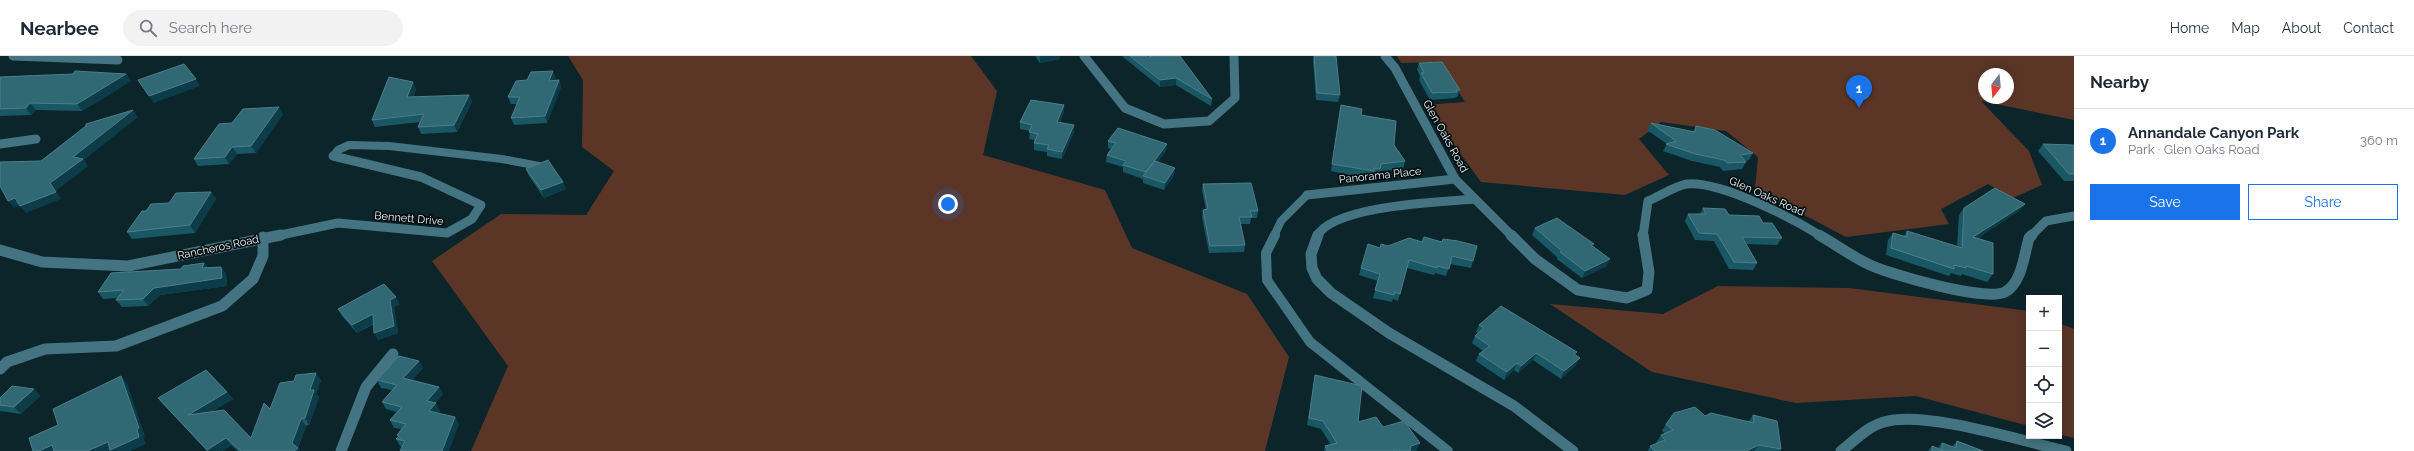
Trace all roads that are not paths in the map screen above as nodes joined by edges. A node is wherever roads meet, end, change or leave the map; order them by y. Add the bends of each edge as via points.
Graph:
1 (14, 56) edge
2 (1084, 56) edge
3 (1234, 56) edge
4 (1385, 56) edge
5 (118, 60) dead end
6 (36, 139) dead end
7 (0, 144) edge
8 (333, 156) joint
9 (539, 166) edge
10 (1455, 179) junction
11 (1307, 194) joint
12 (1475, 199) junction
13 (2074, 216) edge
14 (263, 237) junction
15 (0, 250) edge
16 (393, 354) dead end
17 (0, 369) edge
18 (341, 451) edge
19 (1448, 451) edge
20 (1573, 451) edge
21 (1841, 451) edge
22 (2066, 451) edge

1 - 5 street
2 - 3 street via 1125,108 1164,124 1209,121 1235,98
4 - 10 street, Glen Oaks Road via 1395,68
6 - 7 street
8 - 9 lane via 338,150 349,145 389,146 502,159
8 - 14 street, Bennett Drive via 421,177 481,205 472,219 448,233 338,223
10 - 11 street, Panorama Place
10 - 12 street, Glen Oaks Road
11 - 19 lane via 1281,221 1266,254 1267,280 1310,342
12 - 13 street, Glen Oaks Road via 1535,259 1578,290 1627,298 1646,290 1649,272 1642,240 1648,201 1687,184 1721,189 1790,217 1867,264 1945,288 1978,294 2004,292 2016,283 2029,238 2046,220
12 - 20 street via 1359,212 1326,225 1317,235 1313,245 1314,273 1324,286 1384,330 1506,401 1542,425
14 - 15 street, Rancheros Road via 128,266 42,262
14 - 17 street, Rancheros Road via 263,256 254,279 222,306 116,346 45,349 7,362
16 - 18 street via 366,387
21 - 22 street via 1884,421 1899,418 1925,420

